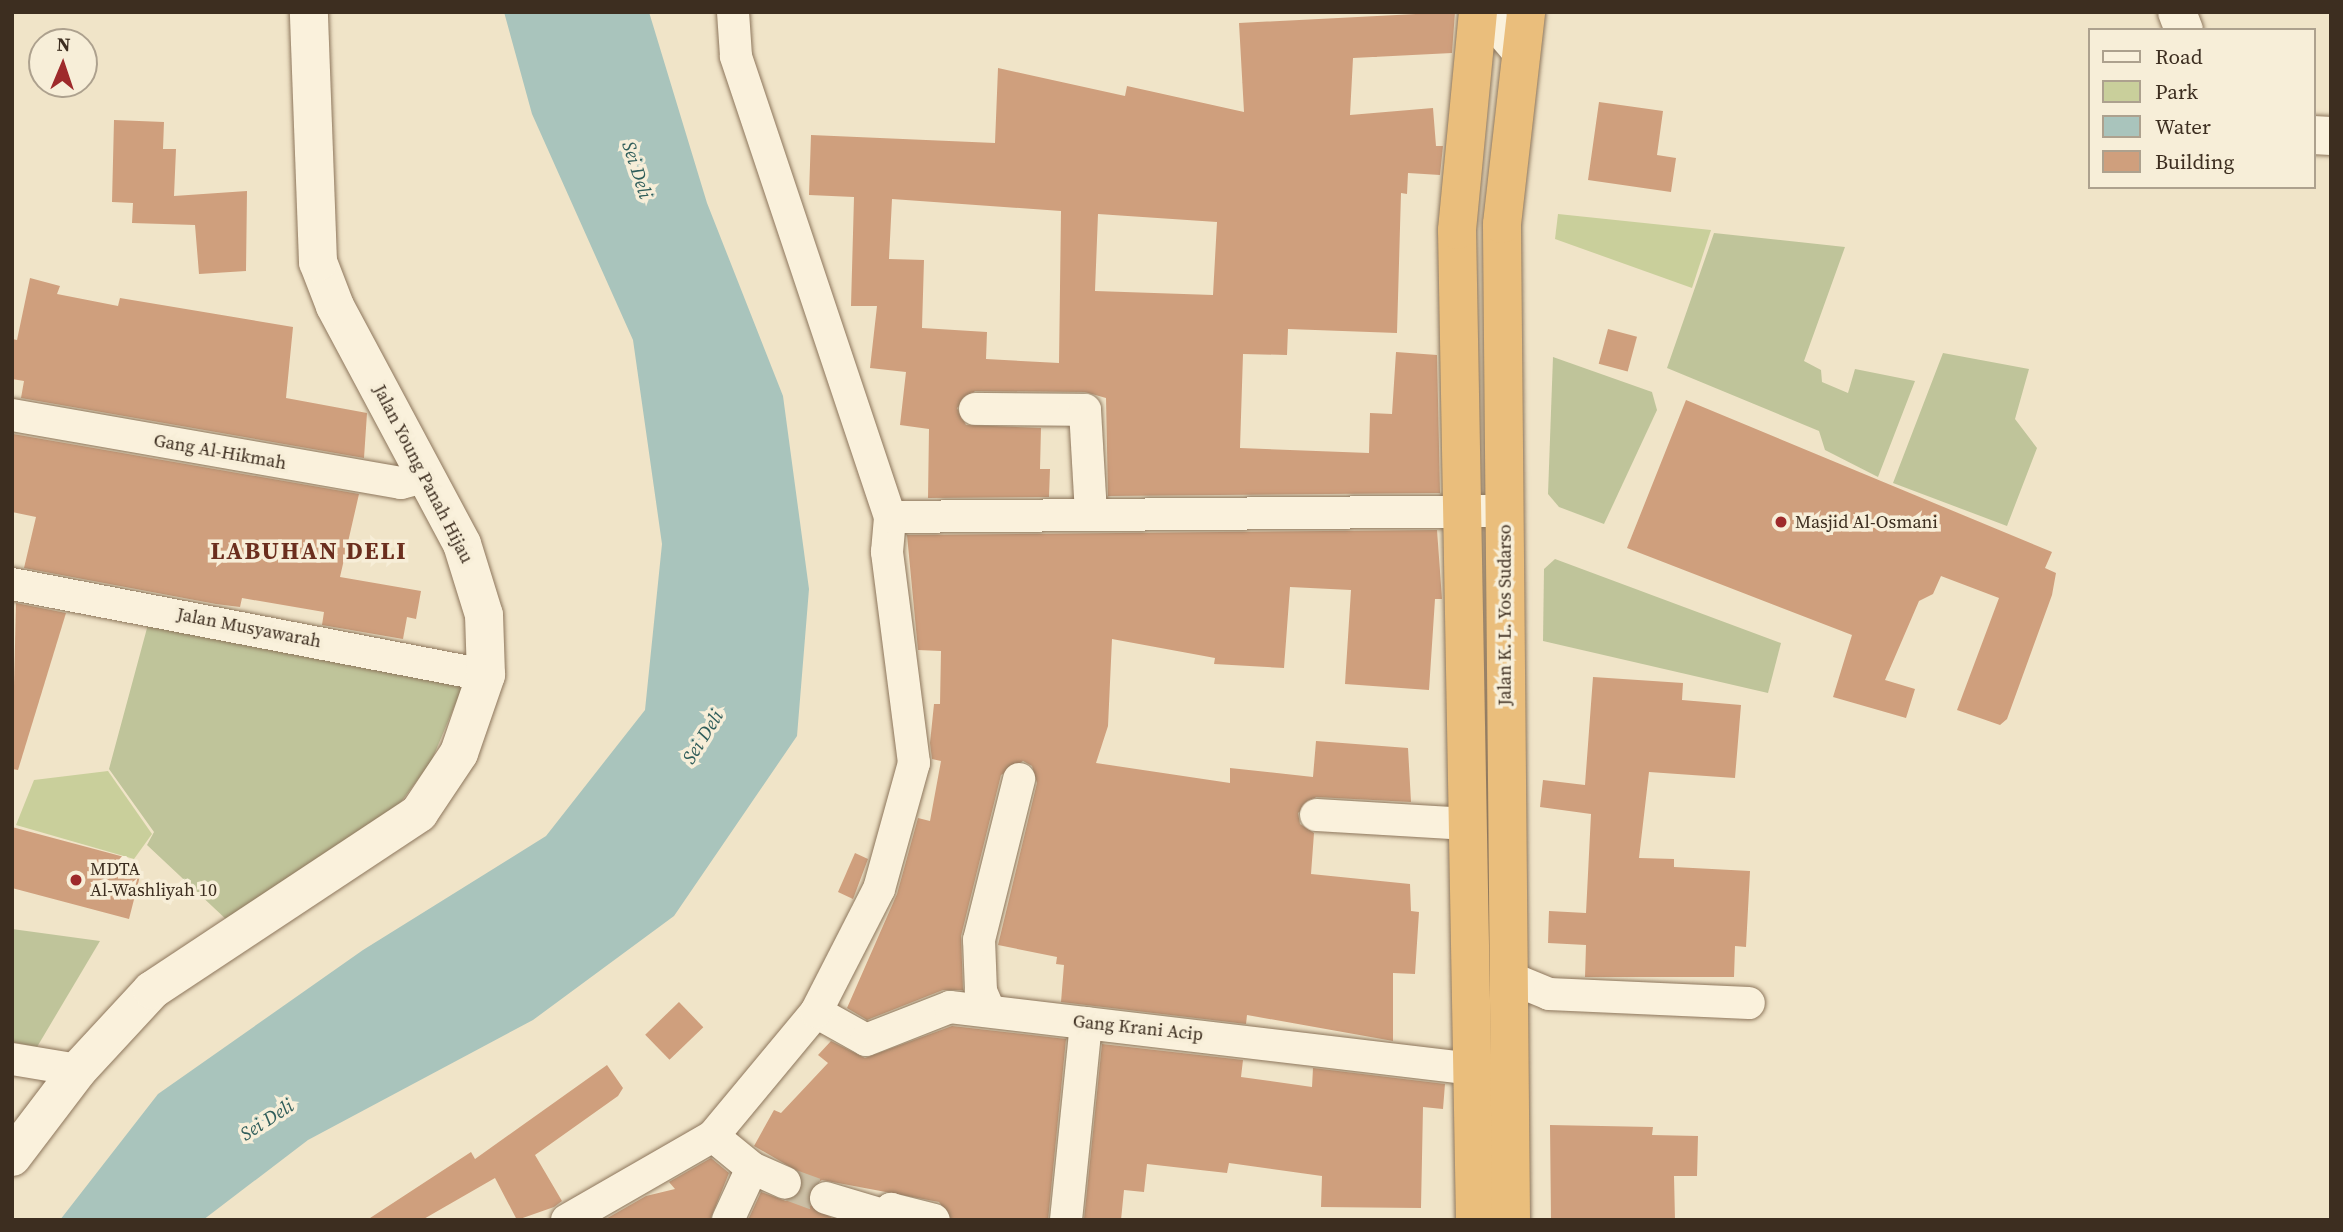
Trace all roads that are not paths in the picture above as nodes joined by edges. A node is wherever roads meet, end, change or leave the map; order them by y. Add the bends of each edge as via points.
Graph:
1 (309, 12) edge
2 (733, 12) edge
3 (1478, 12) edge
4 (1484, 12) edge
5 (1526, 12) edge
6 (1518, 51) junction
7 (975, 409) dead end
8 (12, 415) edge
9 (428, 476) junction
10 (1505, 511) junction
11 (1463, 512) junction
12 (1091, 513) junction
13 (890, 517) junction
14 (12, 584) edge
15 (486, 675) junction
16 (1018, 779) dead end
17 (1315, 816) dead end
18 (1469, 824) junction
19 (1508, 976) junction
20 (1749, 1003) dead end
21 (989, 1010) junction
22 (816, 1012) junction
23 (1086, 1023) junction
24 (12, 1059) edge
25 (1474, 1069) junction
26 (78, 1070) junction
27 (713, 1136) junction
28 (12, 1157) edge
29 (752, 1168) junction
30 (785, 1183) tunnel mouth
31 (827, 1198) tunnel mouth
32 (585, 1216) edge
33 (728, 1220) edge
34 (934, 1220) edge
35 (1066, 1220) edge
36 (1475, 1220) edge
37 (1511, 1220) edge

1 - 9 street, Jalan Young Panah Hijau via 318,262 335,306
2 - 13 street via 736,56
3 - 11 highway via 1457,230
4 - 6 street
5 - 6 highway, Jalan K. L. Yos Sudarso
6 - 10 highway, Jalan K. L. Yos Sudarso via 1502,224
7 - 12 street via 1085,410
8 - 9 street, Gang Al-Hikmah via 401,482
9 - 15 street, Jalan Young Panah Hijau via 474,579 484,615
10 - 11 street
10 - 19 highway, Jalan K. L. Yos Sudarso
11 - 12 street
11 - 18 highway
12 - 13 street
13 - 22 street via 887,552 914,763 879,889
14 - 15 street, Jalan Musyawarah
15 - 26 street, Jalan Young Panah Hijau via 459,752 419,813 152,990
16 - 21 street via 979,940
17 - 18 street
18 - 25 highway
19 - 20 street via 1549,995
19 - 37 highway, Jalan K. L. Yos Sudarso
21 - 22 street, Gang Krani Acip via 950,1007 866,1040
21 - 23 street, Gang Krani Acip
22 - 27 street
23 - 25 street, Gang Krani Acip
23 - 35 street
24 - 26 street
25 - 36 highway
26 - 28 street, Jalan Young Panah Hijau
27 - 29 street
27 - 32 street
29 - 30 street
29 - 33 street
31 - 34 street via 886,1216 891,1209

